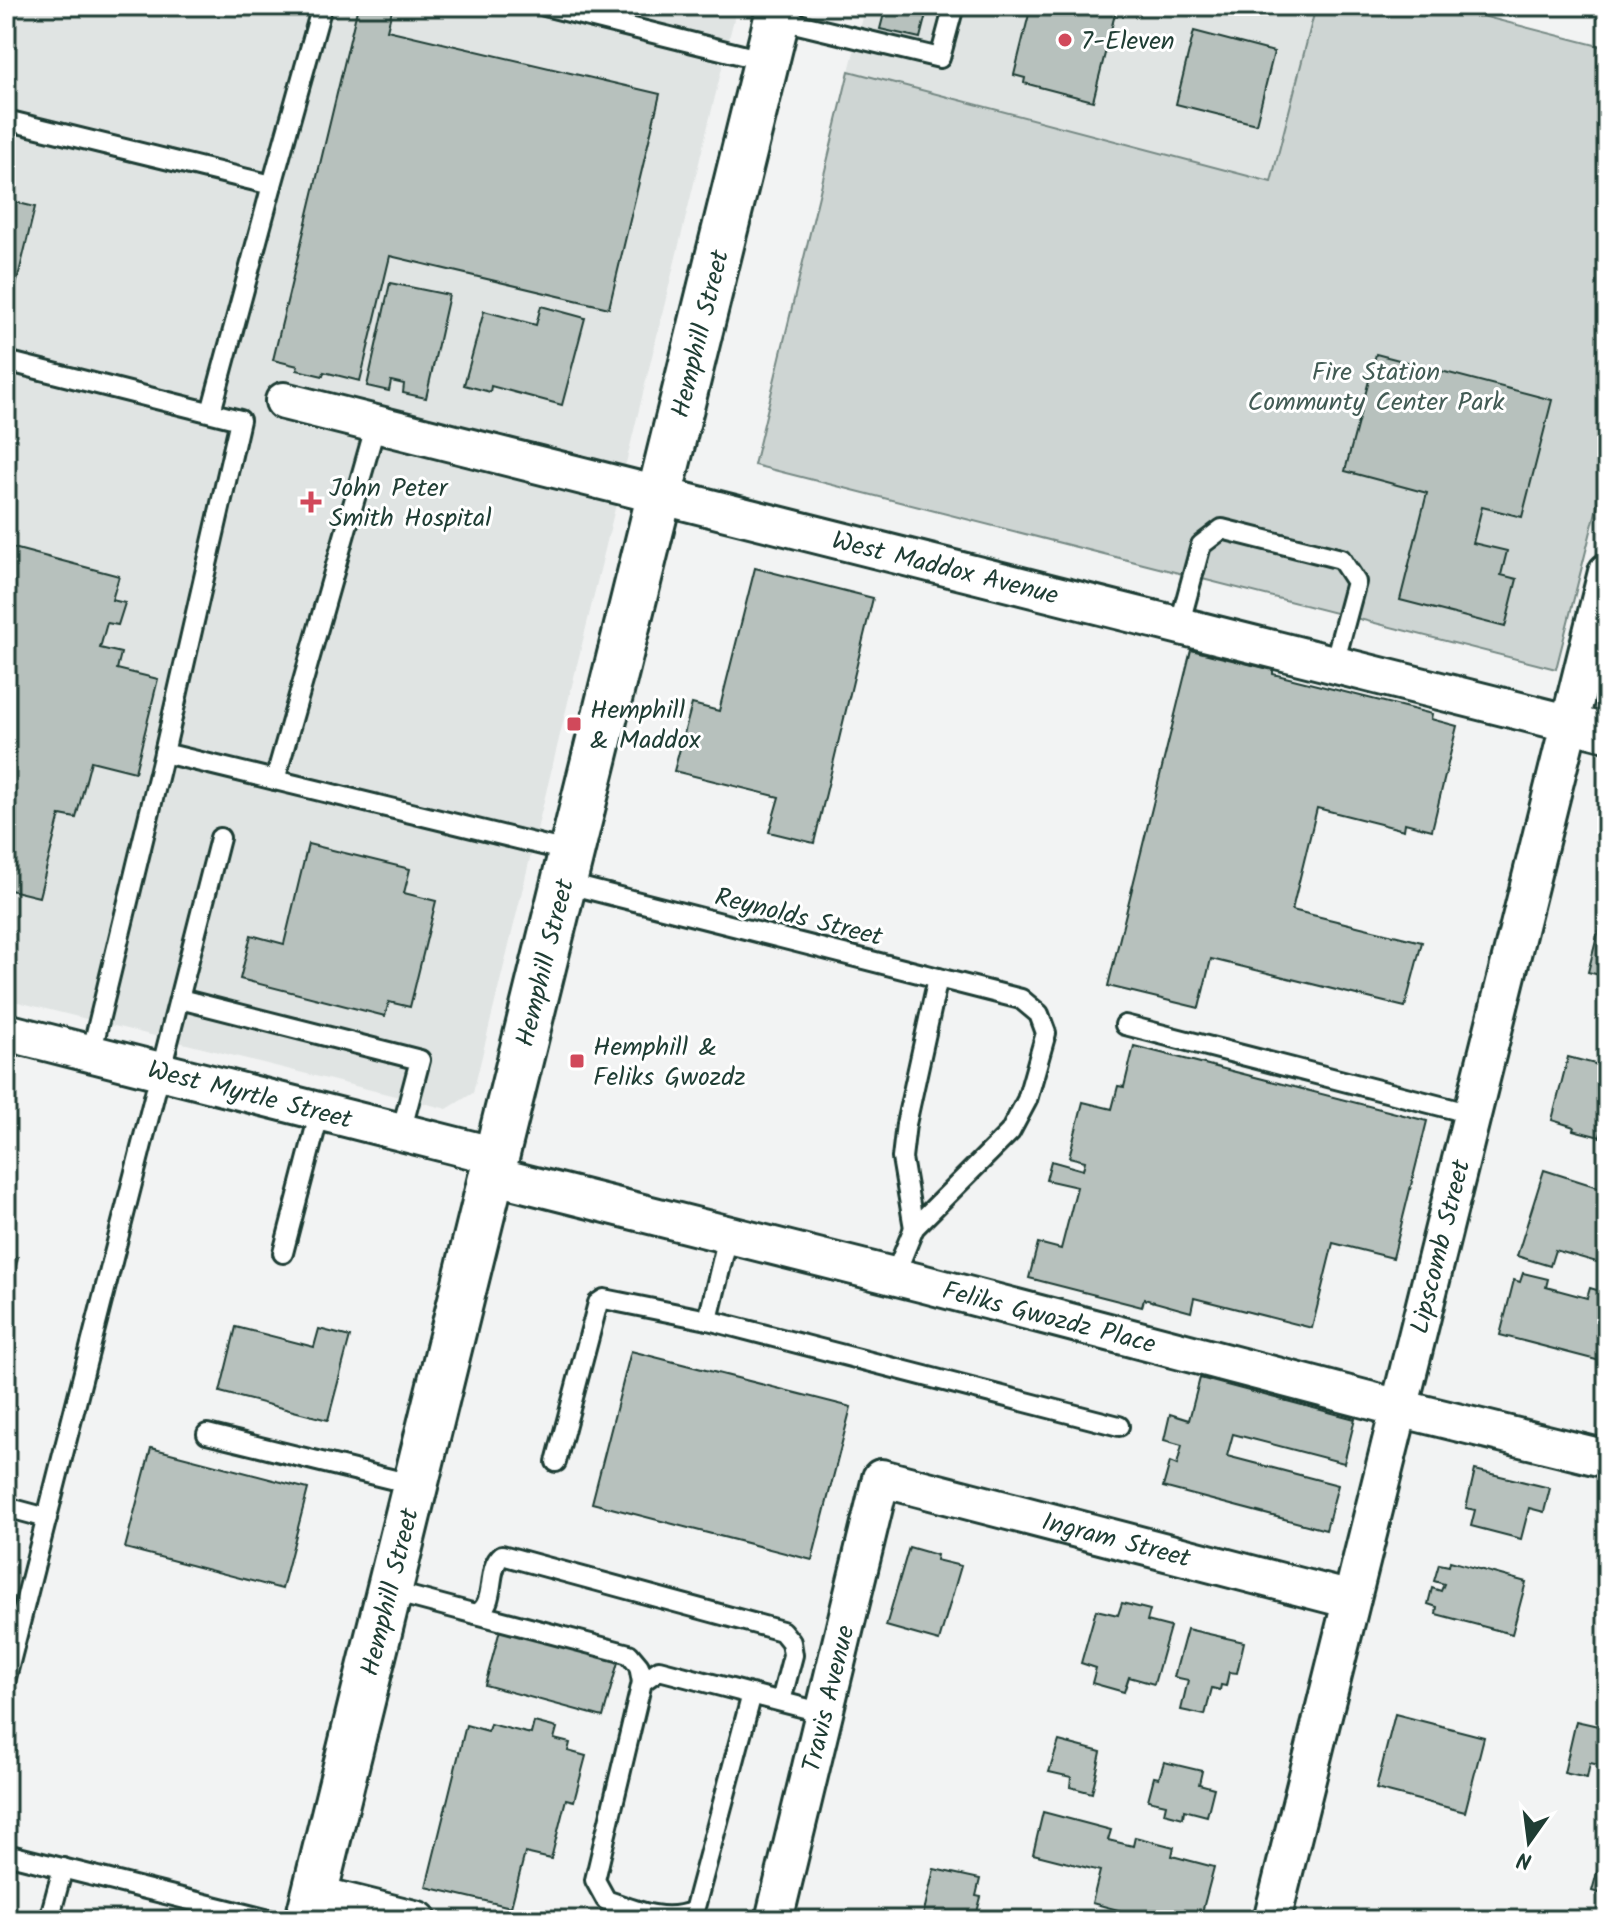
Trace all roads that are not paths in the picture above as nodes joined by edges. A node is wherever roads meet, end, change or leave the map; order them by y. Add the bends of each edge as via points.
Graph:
1 (322, 6) edge
2 (545, 6) edge
3 (954, 6) edge
4 (779, 12) edge
5 (766, 61) junction
6 (6, 120) edge
7 (272, 185) junction
8 (6, 361) edge
9 (284, 401) dead end
10 (211, 412) junction
11 (376, 424) junction
12 (659, 495) junction
13 (1607, 572) edge
14 (1179, 626) junction
15 (1334, 664) junction
16 (1569, 723) junction
17 (1607, 733) edge
18 (164, 753) junction
19 (275, 780) junction
20 (220, 838) dead end
21 (567, 868) junction
22 (938, 978) junction
23 (180, 999) junction
24 (1125, 1025) dead end
25 (6, 1032) edge
26 (91, 1054) junction
27 (162, 1071) junction
28 (320, 1111) junction
29 (1472, 1114) junction
30 (401, 1132) junction
31 (494, 1166) junction
32 (914, 1228) junction
33 (728, 1236) junction
34 (283, 1253) dead end
35 (894, 1277) junction
36 (708, 1320) junction
37 (1399, 1408) junction
38 (1119, 1426) dead end
39 (207, 1434) dead end
40 (1607, 1459) edge
41 (556, 1462) dead end
42 (881, 1478) joint
43 (415, 1485) junction
44 (6, 1507) edge
45 (47, 1518) junction
46 (389, 1591) junction
47 (1351, 1600) junction
48 (476, 1614) junction
49 (6, 1678) edge
50 (642, 1682) junction
51 (752, 1694) junction
52 (781, 1701) junction
53 (824, 1713) junction
54 (6, 1854) edge
55 (63, 1868) junction
56 (311, 1907) edge
57 (49, 1920) edge
58 (269, 1920) edge
59 (418, 1920) edge
60 (774, 1920) edge
61 (1272, 1920) edge

1 - 7 lane
2 - 5 lane
3 - 4 lane via 940,58
4 - 5 main road, Hemphill Street
5 - 12 main road, Hemphill Street
6 - 7 lane
7 - 10 lane
8 - 10 lane
9 - 11 street, West Maddox Avenue
10 - 18 lane via 240,420
11 - 12 street, West Maddox Avenue
11 - 19 lane
12 - 14 street, West Maddox Avenue
12 - 21 main road, Hemphill Street
13 - 16 street, Lipscomb Street
14 - 15 street, West Maddox Avenue
14 - 15 lane via 1201,545 1222,529 1341,559 1356,582
15 - 16 street, West Maddox Avenue
16 - 17 street, West Maddox Avenue
16 - 29 street, Lipscomb Street
18 - 19 lane, Reynolds Street
18 - 26 lane
19 - 21 lane, Reynolds Street
20 - 23 lane
21 - 22 lane, Reynolds Street
21 - 31 main road, Hemphill Street
22 - 32 lane via 902,1158
22 - 32 lane, Reynolds Street via 1021,999 1039,1014 1046,1033 1027,1100 1010,1132
23 - 27 lane
23 - 30 lane via 420,1060
24 - 29 lane
25 - 26 street, West Myrtle Street
26 - 27 street, West Myrtle Street
27 - 28 street, West Myrtle Street
27 - 45 lane
28 - 30 street, West Myrtle Street
28 - 34 lane
29 - 37 street, Lipscomb Street
30 - 31 street, West Myrtle Street
31 - 33 street, Feliks Gwozdz Place
31 - 43 main road, Hemphill Street
32 - 35 lane
33 - 35 street, Feliks Gwozdz Place
33 - 36 lane
35 - 37 street, Feliks Gwozdz Place
36 - 38 lane
36 - 41 lane via 604,1299 598,1303
37 - 40 street, Feliks Gwozdz Place
37 - 47 street, Lipscomb Street
39 - 43 lane
42 - 47 street, Ingram Street
42 - 53 street, Travis Avenue
43 - 46 main road, Hemphill Street
44 - 45 lane
45 - 49 lane
46 - 48 lane
46 - 56 main road, Hemphill Street
47 - 61 street, Lipscomb Street
48 - 50 lane via 629,1654 639,1666
48 - 52 lane via 486,1607 502,1555 782,1631 793,1655
50 - 51 lane via 659,1670
50 - 51 lane via 595,1880 606,1900 677,1918 694,1911
51 - 52 lane
52 - 53 lane
53 - 60 street, Travis Avenue
54 - 55 lane
55 - 57 lane
55 - 58 lane
56 - 59 street

